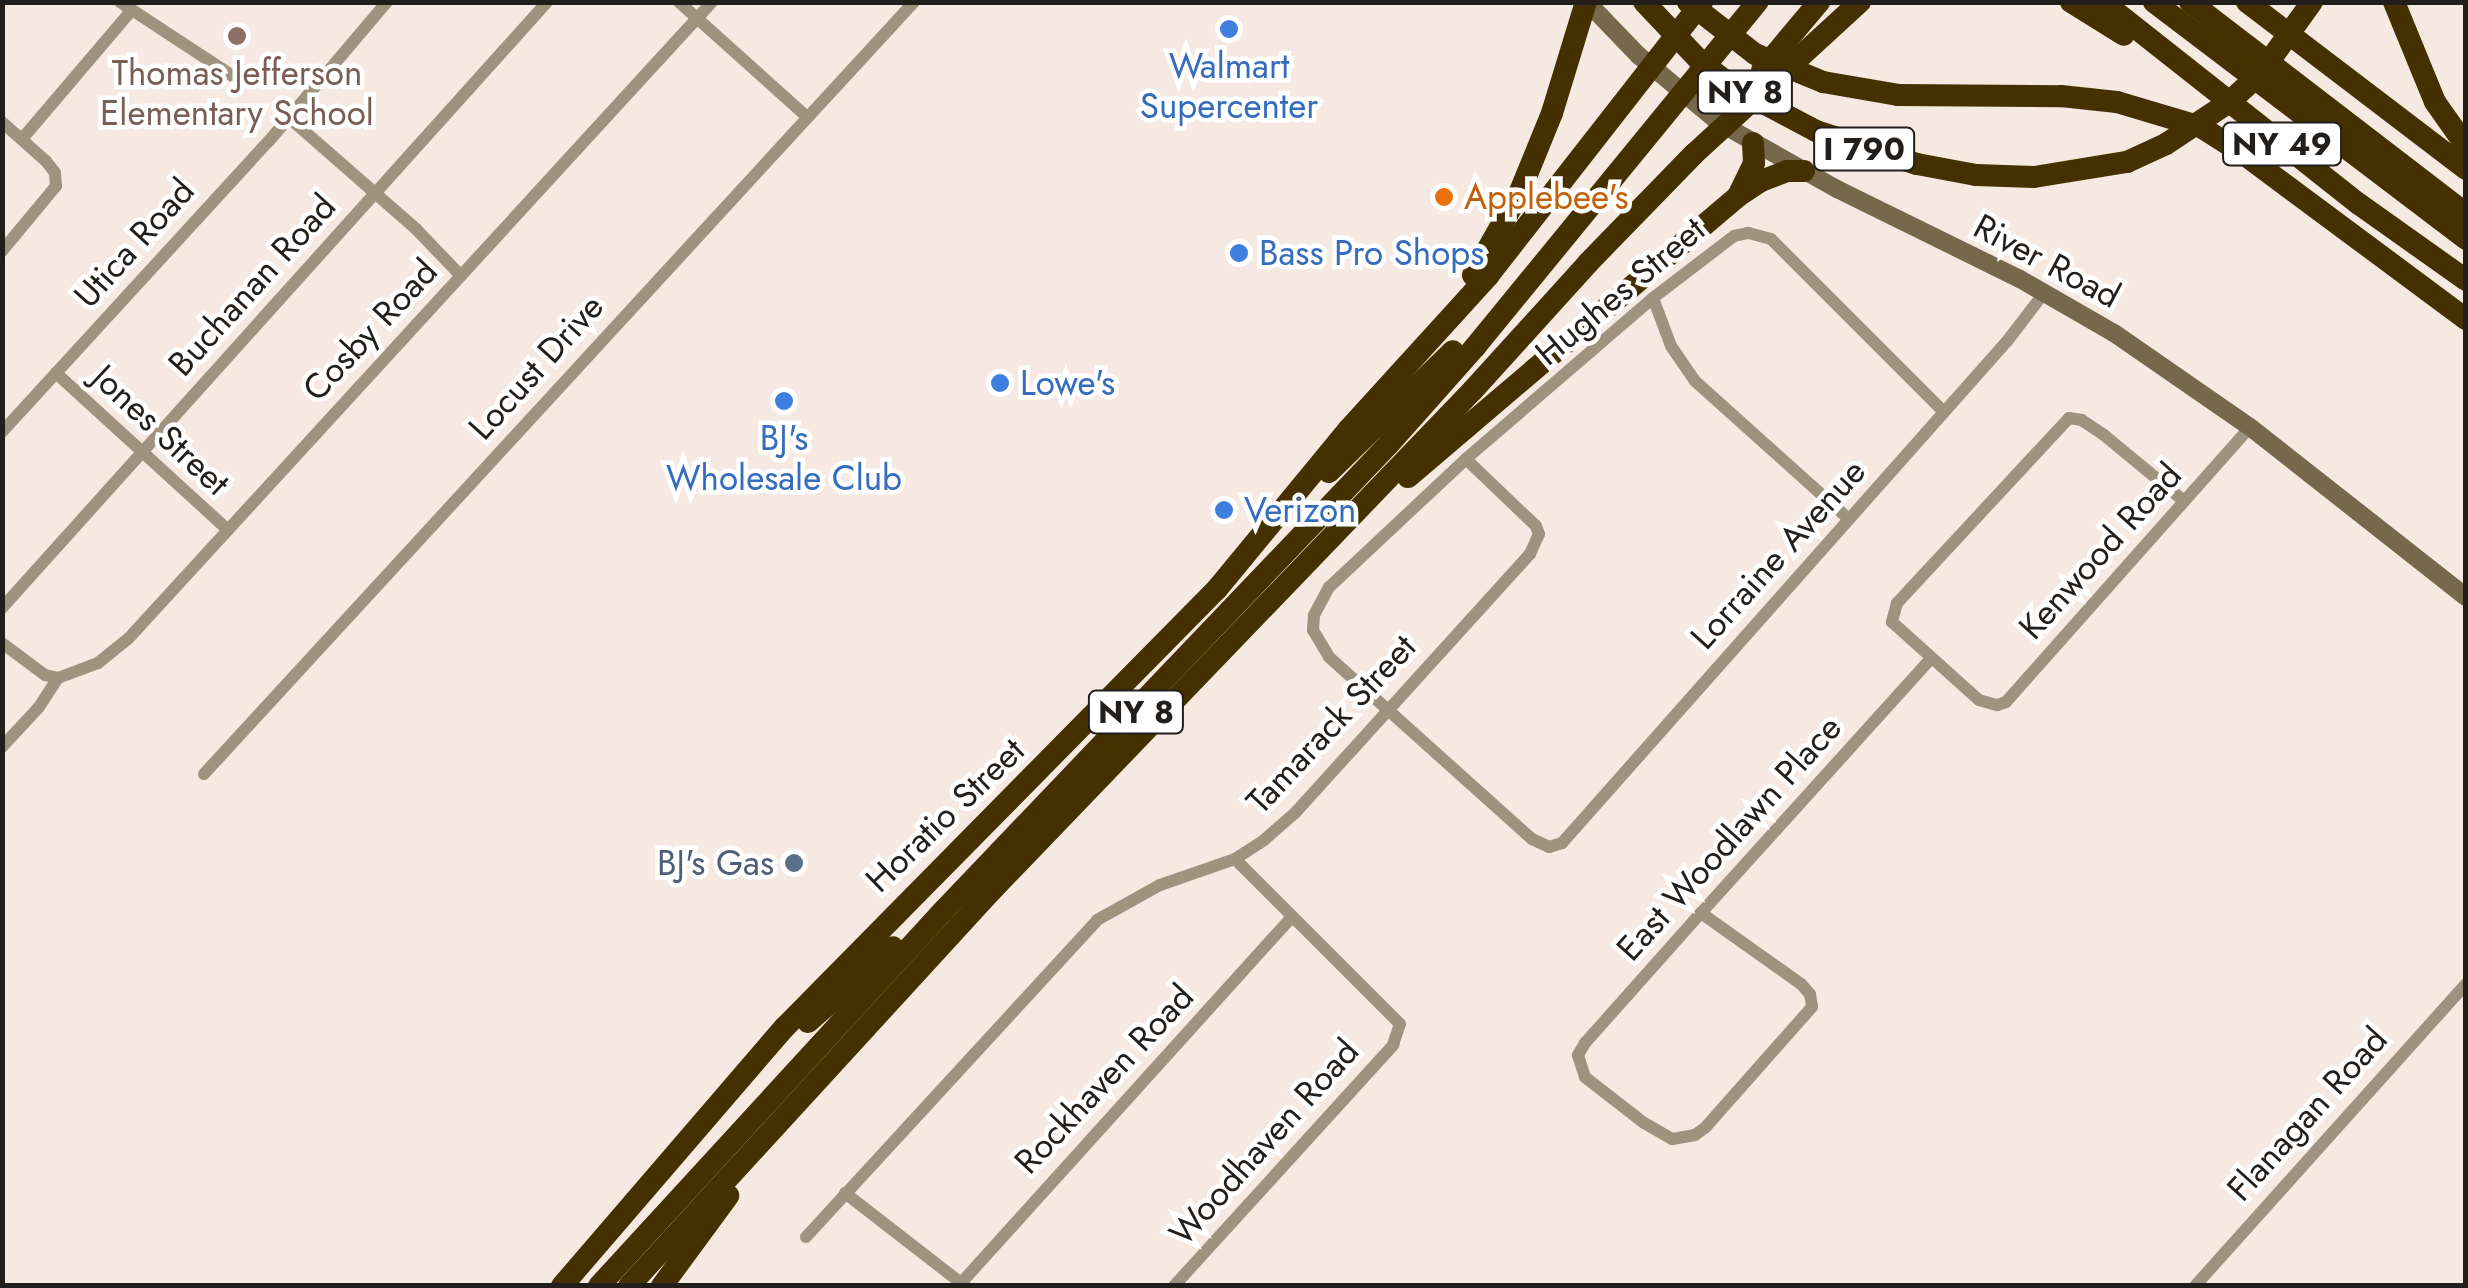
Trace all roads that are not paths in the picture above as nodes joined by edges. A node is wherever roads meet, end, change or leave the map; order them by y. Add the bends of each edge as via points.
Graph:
1 (387, 2) edge
2 (546, 2) edge
3 (679, 2) edge
4 (712, 2) edge
5 (914, 2) edge
6 (1586, 2) edge
7 (1642, 2) edge
8 (1688, 2) edge
9 (1702, 2) edge
10 (1819, 2) edge
11 (1860, 2) edge
12 (2071, 2) edge
13 (2103, 2) edge
14 (2154, 2) edge
15 (2190, 2) edge
16 (2247, 2) edge
17 (2394, 2) edge
18 (1755, 5) edge
19 (2310, 6) edge
20 (125, 7) edge
21 (698, 19) junction
22 (1805, 36) junction
23 (237, 79) dead end
24 (2209, 86) junction
25 (287, 116) junction
26 (807, 117) junction
27 (2, 122) edge
28 (22, 139) junction
29 (1753, 142) junction
30 (2466, 146) edge
31 (2466, 169) edge
32 (1804, 171) junction
33 (375, 195) junction
34 (1738, 197) junction
35 (2466, 214) edge
36 (2466, 239) edge
37 (2, 251) edge
38 (461, 276) junction
39 (1532, 277) junction
40 (2466, 280) edge
41 (2044, 293) junction
42 (1653, 298) junction
43 (2466, 319) edge
44 (1435, 334) junction
45 (56, 373) junction
46 (1944, 412) junction
47 (2250, 427) junction
48 (2, 432) edge
49 (142, 452) junction
50 (1466, 459) junction
51 (2184, 501) junction
52 (1849, 519) junction
53 (226, 530) junction
54 (1250, 548) junction
55 (1296, 574) junction
56 (2466, 597) edge
57 (2, 608) edge
58 (2, 643) edge
59 (1930, 660) junction
60 (58, 678) junction
61 (1388, 709) junction
62 (2, 747) edge
63 (204, 774) dead end
64 (1550, 847) joint
65 (1235, 859) junction
66 (944, 910) junction
67 (1702, 913) junction
68 (1292, 917) junction
69 (2466, 984) edge
70 (802, 1097) junction
71 (703, 1120) junction
72 (846, 1193) junction
73 (806, 1237) dead end
74 (964, 1284) edge
75 (562, 1286) edge
76 (599, 1286) edge
77 (629, 1286) edge
78 (662, 1286) edge
79 (1174, 1286) edge
80 (2196, 1286) edge

1 - 25 street, Utica Road
2 - 33 street, Buchanan Road
3 - 21 street
4 - 21 street, Cosby Road
5 - 26 street, Locust Drive
6 - 29 main road, River Road via 1682,94
6 - 44 highway via 1519,194
7 - 19 highway, I 790 via 1733,86 1816,131 1917,164 2001,177 2071,174 2127,162 2166,144 2228,103 2278,52
8 - 43 highway via 1754,54 1822,82 1898,95 2117,102 2200,127
9 - 44 highway via 1631,99
10 - 22 highway, NY 8
11 - 22 highway
12 - 24 highway
13 - 24 highway, NY 49
14 - 36 highway
15 - 35 highway
16 - 31 highway, NY 49
17 - 30 highway via 2435,102
18 - 39 highway, NY 8
20 - 23 street
20 - 28 street
21 - 26 street
21 - 38 street, Cosby Road
22 - 55 highway, NY 8
24 - 40 highway, NY 49
25 - 33 street
25 - 45 street, Utica Road
26 - 63 street, Locust Drive
27 - 28 street
28 - 37 street via 46,160 56,186
29 - 32 main road, River Road
29 - 34 highway via 1754,163
32 - 34 highway via 1761,180
32 - 41 main road, River Road
33 - 38 street
33 - 49 street, Buchanan Road
34 - 55 highway
38 - 53 street, Cosby Road
39 - 54 highway
39 - 66 highway, NY 8 via 1268,574
41 - 46 street, Lorraine Avenue
41 - 47 main road, River Road
42 - 46 street, Hughes Street via 1720,243 1761,235
42 - 50 street, Hughes Street
42 - 52 street via 1671,346 1695,381
44 - 54 highway, Horatio Street
45 - 48 street, Utica Road
45 - 49 street, Jones Street
46 - 52 street, Lorraine Avenue
47 - 51 street, Kenwood Road
47 - 56 main road, River Road
49 - 53 street, Jones Street
49 - 57 street, Buchanan Road
50 - 61 street, Tamarack Street via 1536,526 1536,545
50 - 61 street, Hughes Street via 1329,587 1314,615 1317,642
51 - 59 street, Kenwood Road via 2006,702 1989,704
51 - 59 street via 2082,420 2058,424 1896,603 1892,622
52 - 64 street, Lorraine Avenue via 1562,842
53 - 60 street, Cosby Road via 128,639 98,663
54 - 71 highway, Horatio Street via 1218,590 869,938
55 - 70 highway, NY 8
58 - 60 street via 45,676
59 - 67 street, East Woodlawn Place
60 - 62 street
61 - 64 street, Hughes Street via 1532,839
61 - 65 street, Tamarack Street via 1294,813
65 - 68 street
65 - 72 street, Tamarack Street via 1160,885 1097,920
66 - 71 highway via 892,948
66 - 76 highway, NY 8
67 - 67 street, East Woodlawn Place via 1804,987 1812,1008 1706,1127 1681,1139 1644,1123 1586,1076 1578,1058
68 - 74 street, Rockhaven Road
68 - 79 street, Woodhaven Road via 1396,1017 1396,1038
69 - 80 street, Flanagan Road
70 - 77 highway, NY 8
70 - 78 highway
71 - 75 highway, Horatio Street
72 - 73 street, Tamarack Street
72 - 74 street

